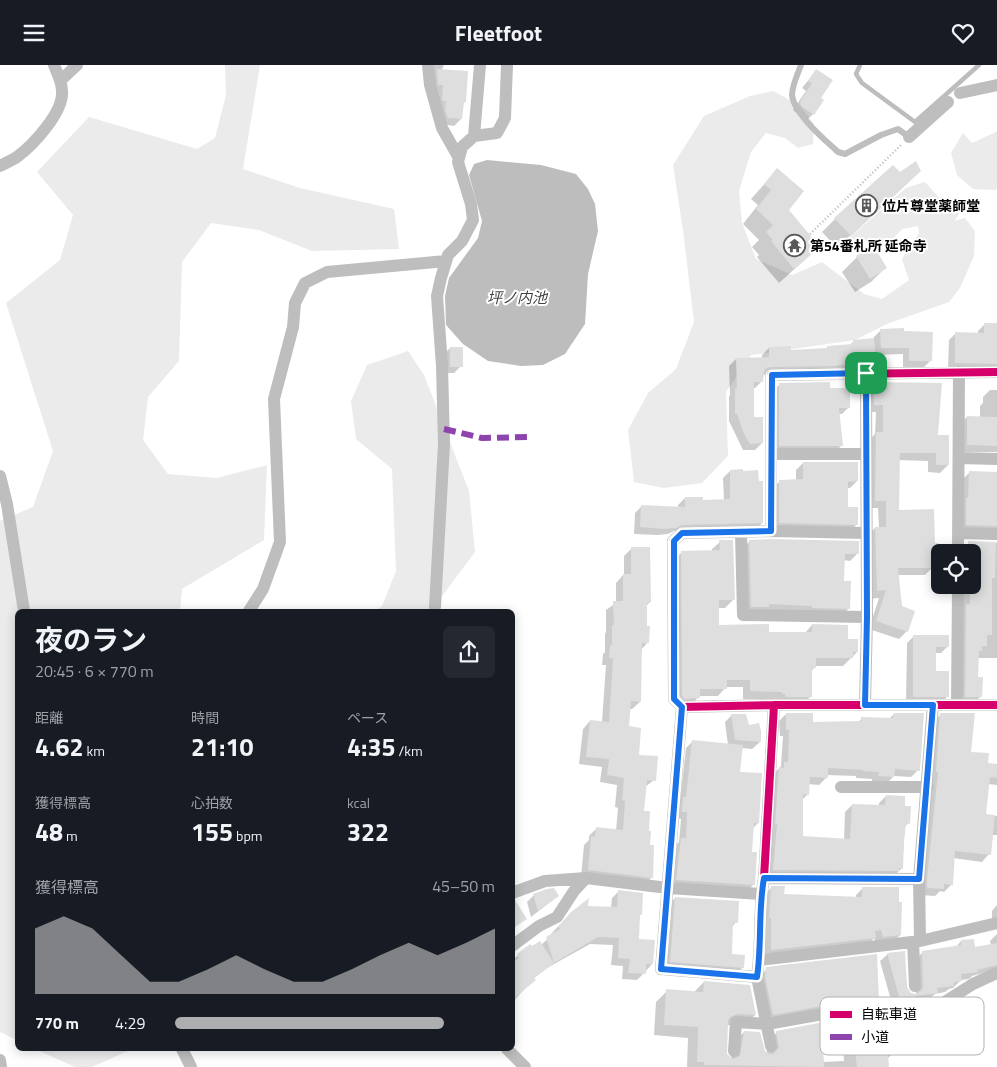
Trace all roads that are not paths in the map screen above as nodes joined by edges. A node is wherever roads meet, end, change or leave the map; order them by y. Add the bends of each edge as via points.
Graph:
1 (54, 65) edge
2 (77, 65) edge
3 (428, 65) edge
4 (480, 65) edge
5 (507, 65) edge
6 (801, 65) edge
7 (60, 81) junction
8 (997, 85) edge
9 (960, 93) dead end
10 (948, 102) dead end
11 (474, 136) junction
12 (909, 137) joint
13 (459, 158) junction
14 (0, 166) edge
15 (446, 261) junction
16 (960, 372) junction
17 (997, 372) edge
18 (866, 373) junction
19 (771, 454) junction
20 (866, 454) junction
21 (959, 458) junction
22 (997, 459) edge
23 (0, 475) edge
24 (771, 531) junction
25 (741, 532) junction
26 (866, 533) junction
27 (958, 533) junction
28 (997, 534) edge
29 (958, 544) edge
30 (958, 594) edge
31 (435, 607) dead end
32 (24, 609) edge
33 (250, 609) edge
34 (867, 617) junction
35 (774, 705) junction
36 (865, 705) junction
37 (933, 705) junction
38 (957, 705) junction
39 (997, 705) edge
40 (682, 707) junction
41 (842, 787) dead end
42 (928, 787) junction
43 (764, 878) junction
44 (586, 879) junction
45 (919, 879) junction
46 (668, 887) junction
47 (515, 892) edge
48 (761, 894) junction
49 (997, 923) edge
50 (917, 942) junction
51 (515, 944) edge
52 (760, 960) junction
53 (997, 973) edge
54 (757, 977) junction
55 (915, 986) dead end
56 (952, 997) edge
57 (820, 1015) edge
58 (767, 1024) junction
59 (771, 1046) dead end
60 (183, 1051) edge
61 (509, 1051) edge
62 (734, 1051) dead end
63 (0, 1060) edge
64 (1, 1067) edge
65 (191, 1067) edge
66 (525, 1067) edge

1 - 7 street
2 - 7 street
3 - 13 street via 442,128
4 - 11 street
5 - 11 street via 505,118 498,133
6 - 12 lane via 792,95 798,110 838,152 845,154 898,129
7 - 14 street via 63,93 49,125 17,157
8 - 9 street
10 - 12 street
11 - 13 street via 462,147
13 - 15 street via 473,220
15 - 31 street via 437,296 444,444
15 - 33 street via 327,272 305,283 295,303 293,327 274,399 280,542 263,589
16 - 17 street
16 - 18 street
16 - 21 street
18 - 19 street via 772,375
18 - 20 street
19 - 20 street
19 - 24 street
20 - 26 street
21 - 22 street
21 - 27 street
23 - 32 street
24 - 25 street
24 - 26 street
25 - 34 street via 743,615
25 - 40 street via 682,533 674,541 674,699
26 - 34 street
27 - 28 street
27 - 29 street
30 - 38 street
34 - 36 street
35 - 36 street
35 - 40 street
35 - 43 street
36 - 37 street
37 - 38 street
37 - 42 street
38 - 39 street
40 - 46 street
41 - 42 street
42 - 45 street
43 - 45 street
43 - 48 street
44 - 46 street
44 - 47 street via 545,881
44 - 51 street via 557,917
45 - 50 street
46 - 48 street
46 - 54 street via 661,969
48 - 52 street
49 - 50 street
50 - 52 street
50 - 55 street
52 - 54 street
53 - 56 street
54 - 58 street
57 - 58 street
58 - 59 street
58 - 62 street via 736,1022
60 - 65 street
61 - 66 street
63 - 64 street

